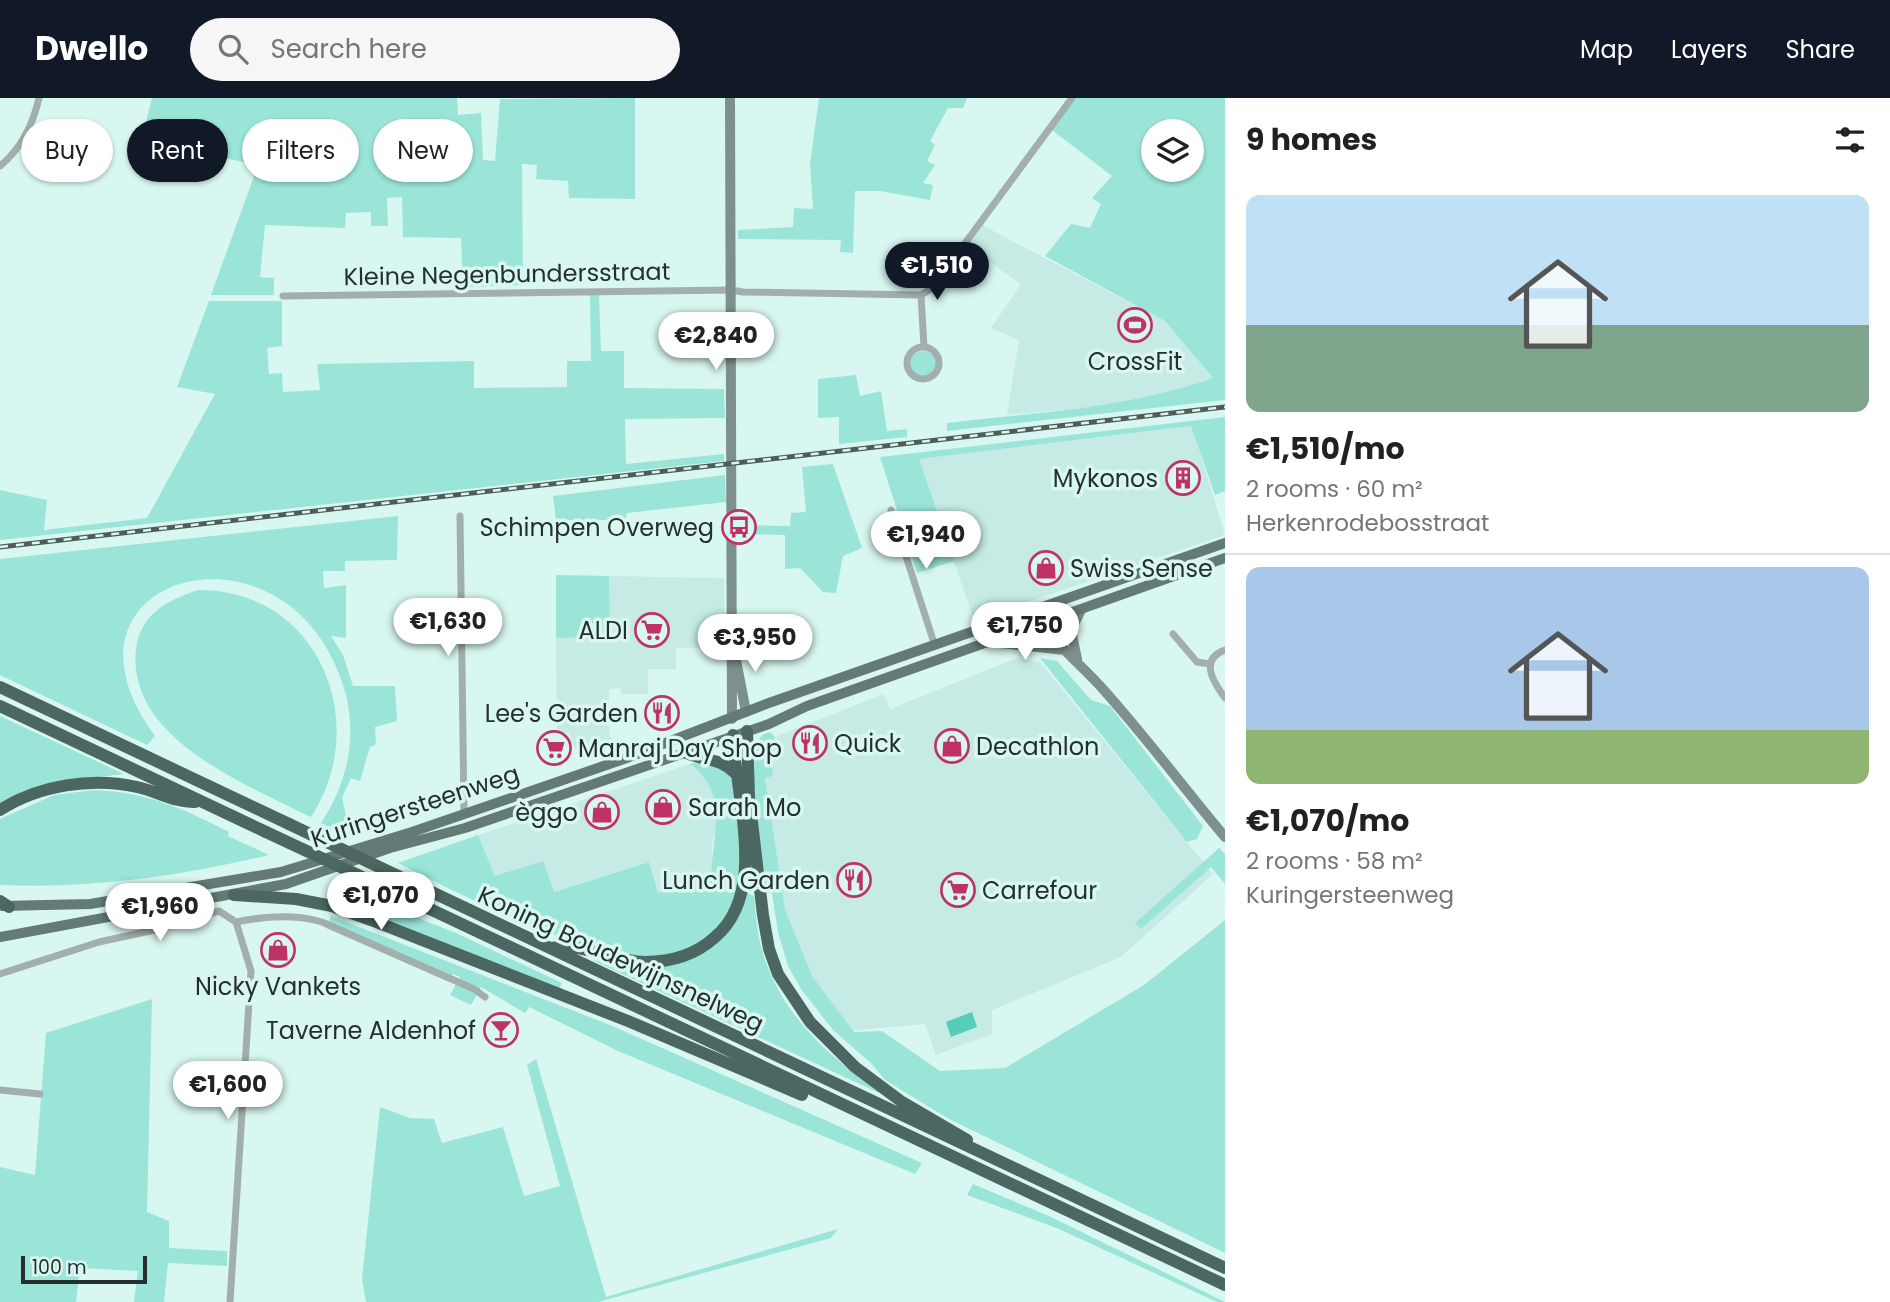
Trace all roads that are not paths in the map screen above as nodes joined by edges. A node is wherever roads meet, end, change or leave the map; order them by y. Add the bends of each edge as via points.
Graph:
1 (39, 98) edge
2 (730, 98) edge
3 (1072, 98) edge
4 (0, 166) edge
5 (731, 290) junction
6 (921, 295) junction
7 (283, 296) dead end
8 (923, 347) junction
9 (891, 510) dead end
10 (460, 516) dead end
11 (1225, 543) edge
12 (1225, 558) edge
13 (1038, 610) junction
14 (1081, 610) junction
15 (1043, 624) junction
16 (1173, 634) dead end
17 (732, 642) junction
18 (992, 642) junction
19 (935, 646) junction
20 (1065, 650) junction
21 (1225, 650) edge
22 (1079, 663) junction
23 (1210, 664) junction
24 (0, 687) edge
25 (1225, 698) edge
26 (0, 706) edge
27 (746, 712) junction
28 (732, 719) junction
29 (747, 731) junction
30 (733, 735) junction
31 (684, 752) junction
32 (735, 773) junction
33 (202, 802) junction
34 (0, 810) edge
35 (464, 814) junction
36 (1225, 838) edge
37 (234, 895) junction
38 (3, 905) edge
39 (236, 922) junction
40 (4, 937) edge
41 (0, 946) edge
42 (551, 948) junction
43 (0, 974) edge
44 (485, 998) dead end
45 (0, 1090) edge
46 (40, 1094) dead end
47 (822, 1095) junction
48 (983, 1154) junction
49 (1225, 1268) edge
50 (1225, 1285) edge
51 (230, 1302) edge

1 - 4 street via 23,139
2 - 5 main road
3 - 6 street via 932,288
5 - 6 street, Kleine Negenbundersstraat
5 - 7 street, Kleine Negenbundersstraat
5 - 17 main road
6 - 8 street
8 - 8 street via 910,354 907,364 915,377 925,379 937,370 939,360
9 - 19 street
10 - 35 street
11 - 13 main road, Kuringersteenweg
12 - 14 main road, Kuringersteenweg
13 - 15 main road
13 - 19 main road, Kuringersteenweg
14 - 15 main road, Kuringersteenweg
14 - 22 main road via 1072,625 1071,639
15 - 18 main road, Kuringersteenweg
15 - 20 main road
16 - 23 street via 1197,662
17 - 27 main road
17 - 28 main road
18 - 20 main road
18 - 29 main road, Kuringersteenweg
19 - 27 main road, Kuringersteenweg
20 - 22 main road
21 - 23 street
22 - 36 main road
23 - 25 street via 1210,674
24 - 42 highway, Koning Boudewijnsnelweg, bridge
26 - 33 highway, Koning Boudewijnsnelweg
27 - 28 main road, Kuringersteenweg
27 - 29 main road
28 - 30 main road
28 - 35 main road, Kuringersteenweg
29 - 30 main road, Kuringersteenweg
29 - 48 highway via 749,797 763,915 778,974 810,1022 855,1067 902,1102 964,1136
30 - 31 main road, Kuringersteenweg
30 - 32 highway
31 - 32 highway via 717,760
31 - 37 main road, Kuringersteenweg via 465,828 286,884
32 - 42 highway via 746,882 741,901 722,932 703,948 661,962 623,960 567,945
33 - 34 highway via 96,782 44,790
33 - 47 highway, Koning Boudewijnsnelweg, bridge
35 - 38 main road, Kuringersteenweg via 281,872 90,904
37 - 40 main road, Kuringersteenweg
37 - 47 highway via 332,906 806,1096
39 - 43 street via 219,911
39 - 44 street via 299,917 322,922 474,989
39 - 51 street via 251,971
40 - 41 street
42 - 48 highway, Koning Boudewijnsnelweg
45 - 46 street
47 - 50 highway, Koning Boudewijnsnelweg
48 - 49 highway, Koning Boudewijnsnelweg

